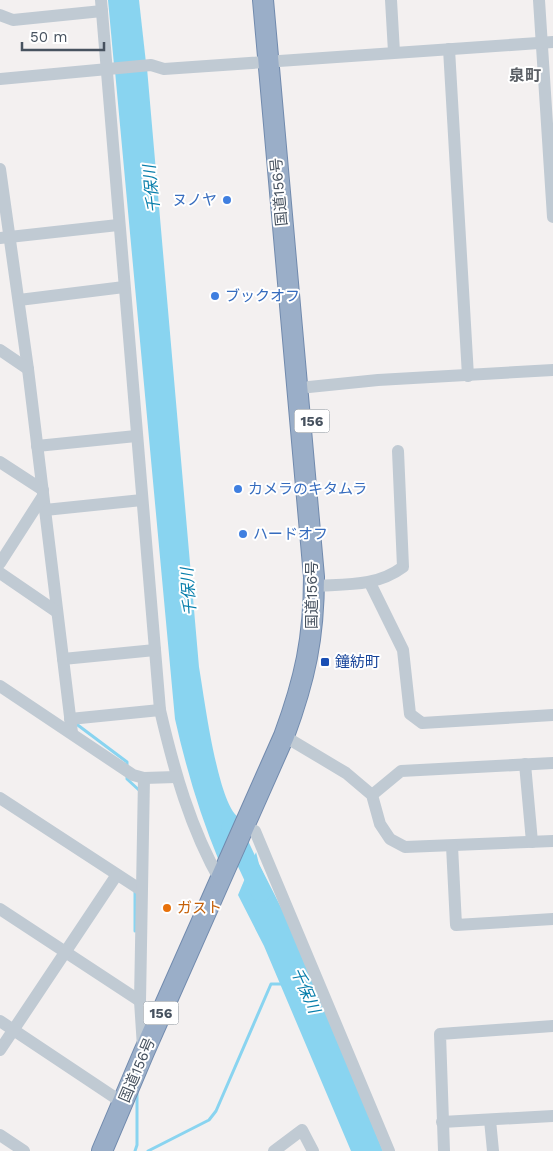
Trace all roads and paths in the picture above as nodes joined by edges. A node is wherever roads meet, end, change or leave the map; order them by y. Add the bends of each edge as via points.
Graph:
1 (262, 0) edge
2 (274, 0) edge
3 (391, 0) edge
4 (539, 0) edge
5 (101, 6) edge
6 (0, 15) edge
7 (547, 42) edge
8 (449, 49) junction
9 (394, 52) junction
10 (274, 61) junction
11 (109, 68) junction
12 (0, 79) edge
13 (0, 169) edge
14 (553, 217) edge
15 (118, 225) junction
16 (5, 238) edge
17 (124, 287) junction
18 (19, 300) junction
19 (0, 350) edge
20 (28, 369) junction
21 (553, 370) edge
22 (468, 376) junction
23 (309, 387) junction
24 (136, 436) junction
25 (37, 446) junction
26 (398, 451) dead end
27 (0, 462) edge
28 (43, 493) junction
29 (142, 500) junction
30 (45, 510) junction
31 (0, 563) edge
32 (0, 573) edge
33 (370, 583) junction
34 (320, 585) junction
35 (58, 612) junction
36 (155, 650) junction
37 (63, 659) junction
38 (0, 686) edge
39 (160, 710) junction
40 (553, 715) edge
41 (70, 719) junction
42 (72, 733) junction
43 (288, 739) junction
44 (553, 763) edge
45 (525, 764) junction
46 (176, 777) junction
47 (144, 778) junction
48 (372, 796) junction
49 (0, 798) edge
50 (250, 831) junction
51 (553, 841) edge
52 (532, 842) junction
53 (452, 846) junction
54 (116, 876) junction
55 (225, 882) junction
56 (141, 890) junction
57 (0, 908) edge
58 (553, 919) edge
59 (65, 952) junction
60 (140, 1001) junction
61 (0, 1021) edge
62 (553, 1026) edge
63 (14, 1030) junction
64 (0, 1050) edge
65 (144, 1052) junction
66 (123, 1103) junction
67 (553, 1116) edge
68 (490, 1120) junction
69 (442, 1122) junction
70 (0, 1135) edge
71 (24, 1151) edge
72 (102, 1151) edge
73 (114, 1151) edge
74 (274, 1151) edge
75 (312, 1151) edge
76 (390, 1151) edge
77 (444, 1151) edge
78 (493, 1151) edge

1 - 10 highway, 国道156号 / 156
2 - 10 highway, 国道156号 / 156
3 - 9 street
4 - 7 street
5 - 6 street via 13,20
5 - 11 street
7 - 8 street
7 - 14 street
8 - 9 street
8 - 22 street
9 - 10 street
10 - 11 street
10 - 23 highway, 国道156号 / 156
10 - 34 highway, 国道156号 / 156
11 - 12 street
11 - 15 street
13 - 16 street
15 - 16 street
15 - 17 street
16 - 18 street
17 - 18 street
17 - 24 street
18 - 20 street
19 - 20 street
20 - 25 street
21 - 22 street
22 - 23 street
23 - 34 highway, 国道156号 / 156
24 - 25 street
24 - 29 street
25 - 28 street
26 - 33 street via 403,567 389,577
27 - 28 street
28 - 30 street
28 - 31 street
29 - 30 street
29 - 36 street
30 - 35 street
32 - 35 street
33 - 34 street
33 - 40 street via 403,650 410,714 422,723
34 - 43 highway, 国道156号 / 156 via 320,654 310,694
35 - 37 street
36 - 37 street
36 - 39 street
37 - 41 street
38 - 42 street
39 - 41 street
39 - 46 street
41 - 42 street
42 - 47 street via 133,775
43 - 48 street via 346,773
43 - 50 highway, 国道156号 / 156
44 - 45 street
45 - 48 street via 401,771
45 - 52 street
46 - 47 street
46 - 55 street via 207,859
47 - 56 street
48 - 53 street via 380,824 390,839 405,847
49 - 54 street
50 - 55 highway, 国道156号 / 156
50 - 76 street
51 - 52 street
52 - 53 street
53 - 58 street via 456,925
54 - 56 street
54 - 59 street
55 - 65 highway, 国道156号 / 156
55 - 73 highway, 国道156号 / 156
56 - 60 street
57 - 59 street
59 - 60 street
59 - 63 street
60 - 65 street
61 - 63 street
62 - 69 street via 440,1034
63 - 64 street
63 - 66 street
65 - 66 highway, 国道156号 / 156
66 - 72 highway, 国道156号 / 156
67 - 68 street
68 - 69 street
68 - 78 street
69 - 77 street
70 - 71 street
74 - 75 street via 302,1130

